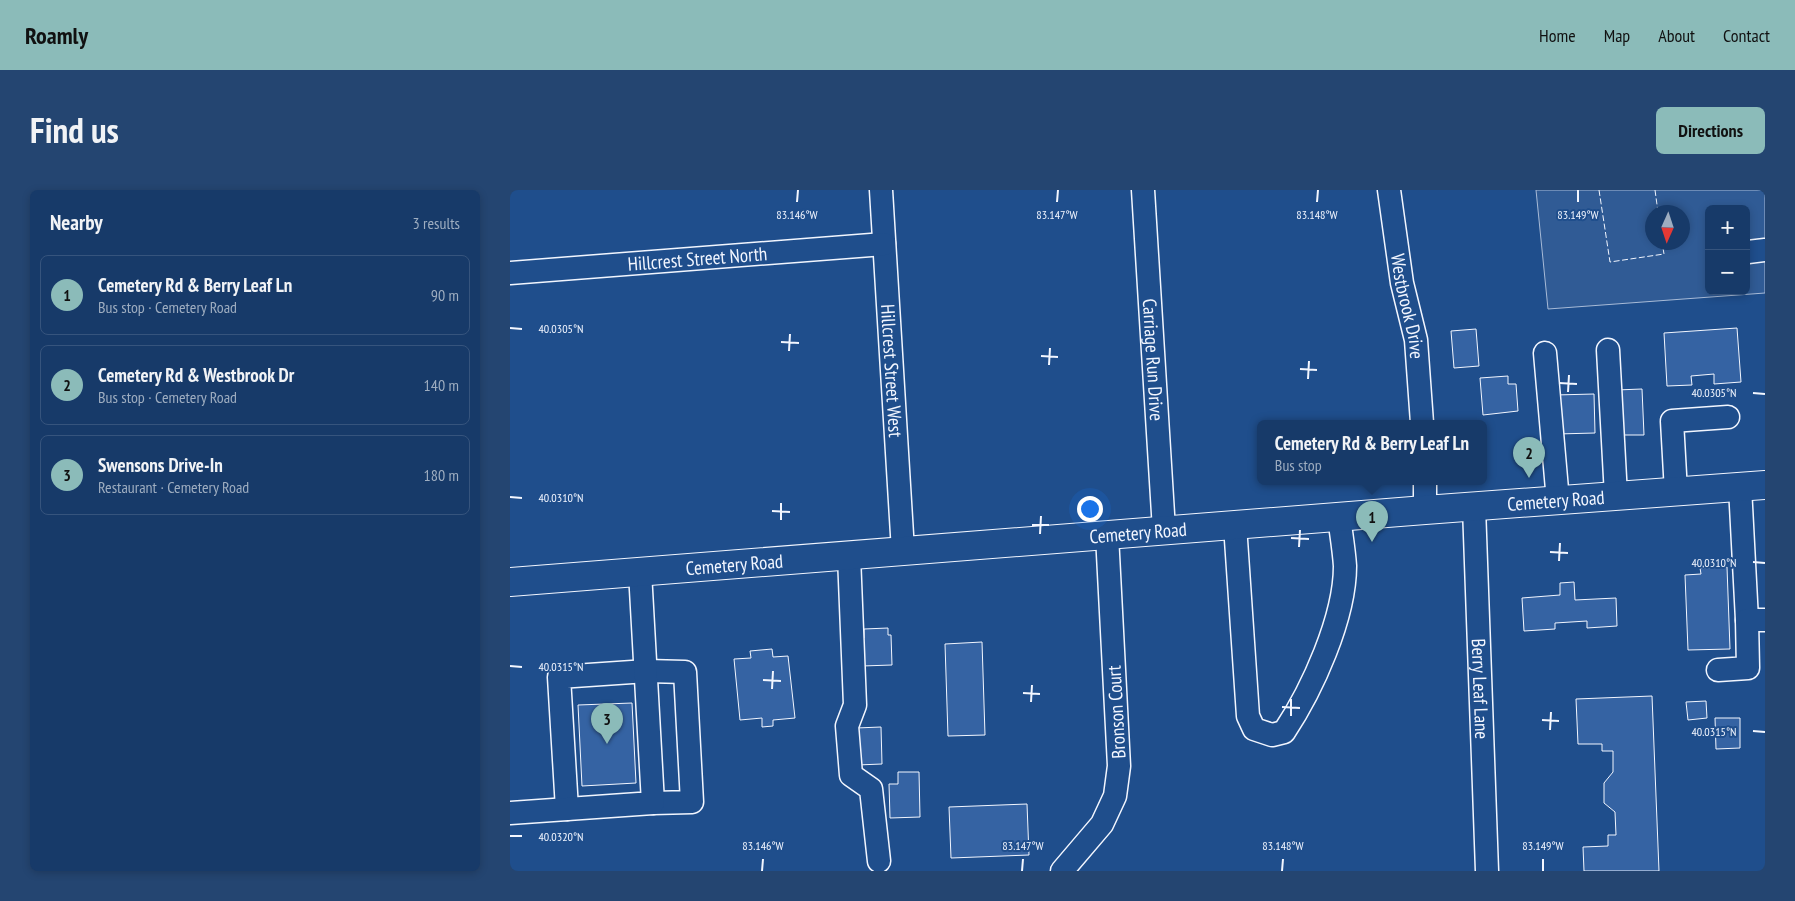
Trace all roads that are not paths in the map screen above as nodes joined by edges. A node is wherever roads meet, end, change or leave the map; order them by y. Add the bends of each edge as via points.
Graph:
1 (881, 190) edge
2 (1143, 190) edge
3 (1389, 190) edge
4 (884, 244) junction
5 (510, 273) edge
6 (1608, 350) dead end
7 (1545, 353) dead end
8 (1728, 417) dead end
9 (1422, 420) edge
10 (1426, 485) edge
11 (1752, 486) edge
12 (1676, 492) junction
13 (1616, 496) junction
14 (1558, 501) junction
15 (1474, 507) junction
16 (1425, 510) junction
17 (1340, 517) junction
18 (1235, 525) junction
19 (1164, 530) junction
20 (1107, 535) junction
21 (903, 551) junction
22 (850, 556) junction
23 (640, 572) junction
24 (510, 582) edge
25 (1756, 620) edge
26 (1718, 670) dead end
27 (647, 671) junction
28 (653, 803) junction
29 (567, 809) junction
30 (510, 813) edge
31 (879, 861) dead end
32 (1062, 871) edge
33 (1488, 871) edge

1 - 4 street, Hillcrest Street West
2 - 19 street, Carriage Run Drive
3 - 9 street, Westbrook Drive via 1402,283 1416,340
4 - 5 street, Hillcrest Street North
4 - 21 street, Hillcrest Street West
6 - 13 street
7 - 14 street
8 - 12 street via 1672,421
10 - 16 street
11 - 12 main road, Cemetery Road
11 - 25 street
12 - 13 main road, Cemetery Road
13 - 14 main road, Cemetery Road
14 - 15 main road, Cemetery Road
15 - 16 main road, Cemetery Road
15 - 33 street, Berry Leaf Lane
16 - 17 main road, Cemetery Road
17 - 18 main road, Cemetery Road
17 - 18 street via 1345,566 1336,624 1300,708 1284,732 1272,735 1254,729 1248,716
18 - 19 main road, Cemetery Road
19 - 20 main road, Cemetery Road
20 - 21 main road, Cemetery Road
20 - 32 street, Bronson Court via 1119,766 1115,796 1102,824
21 - 22 main road, Cemetery Road
22 - 23 main road, Cemetery Road
22 - 31 street via 855,705 846,726 851,775 871,789
23 - 24 main road, Cemetery Road
23 - 27 street
25 - 26 street via 1748,668
27 - 28 street
27 - 28 street via 685,672 692,802
27 - 29 street via 559,677
28 - 29 street
29 - 30 street

